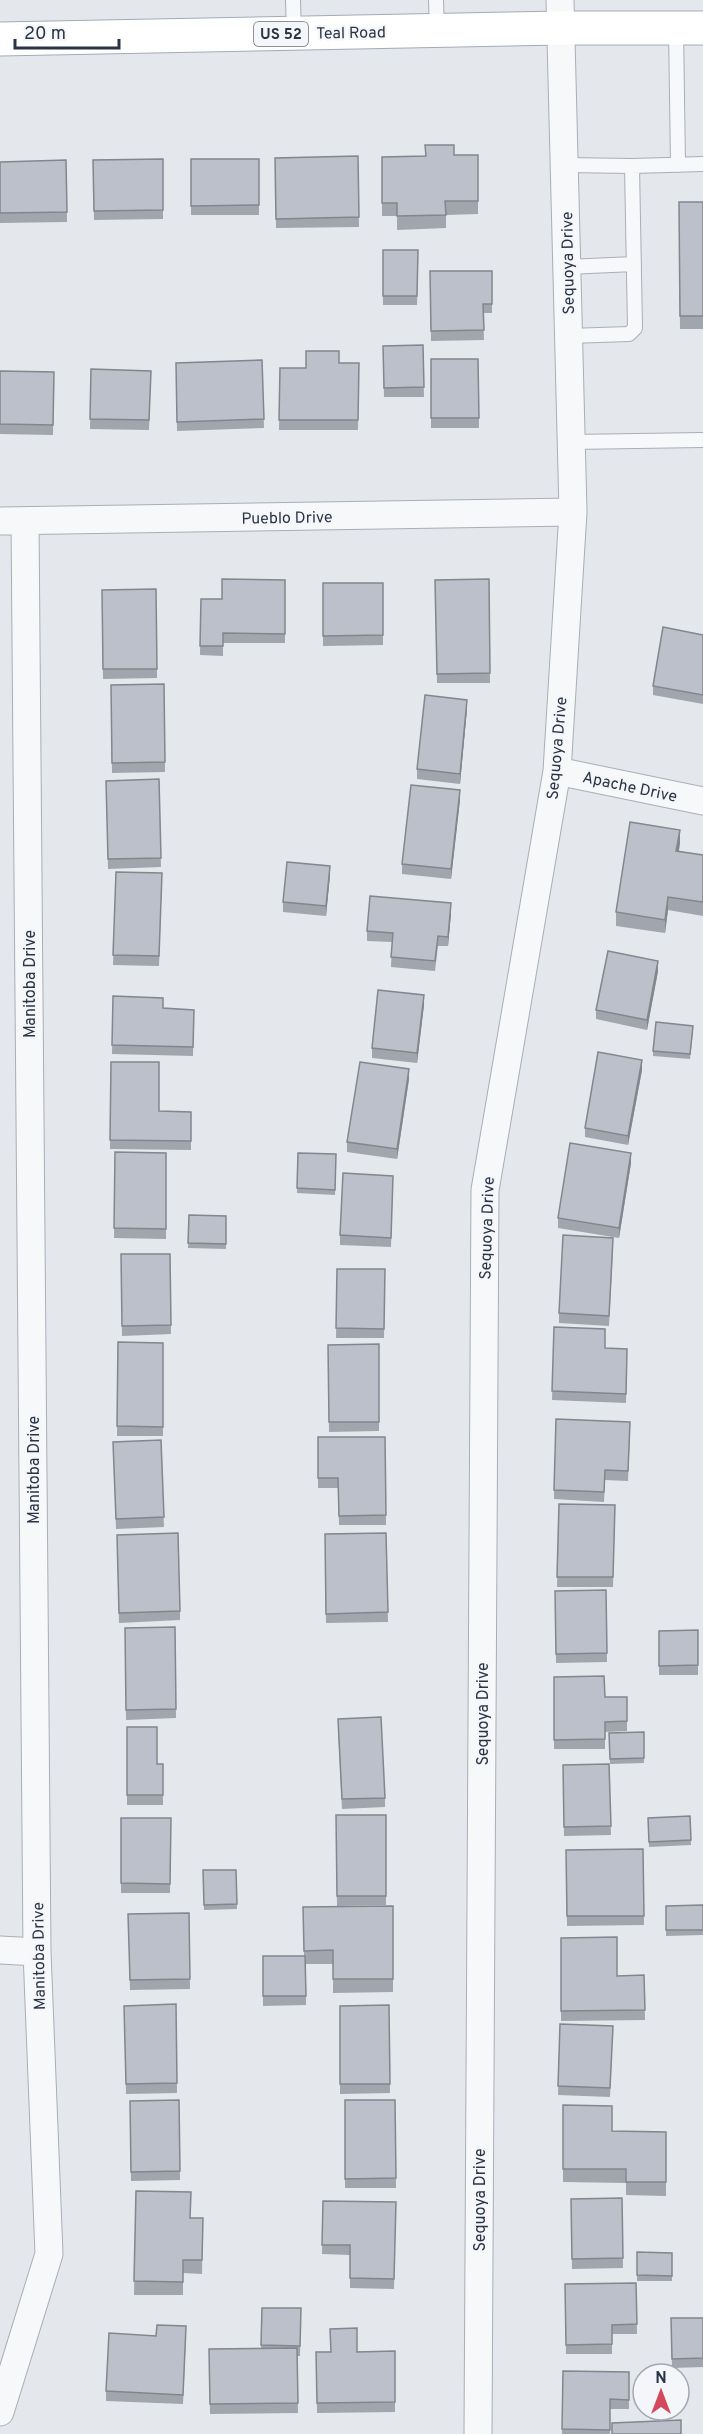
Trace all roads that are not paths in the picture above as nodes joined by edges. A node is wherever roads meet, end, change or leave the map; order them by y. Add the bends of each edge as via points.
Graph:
1 (293, 0) edge
2 (561, 14) edge
3 (437, 15) edge
4 (690, 28) edge
5 (294, 34) junction
6 (0, 39) edge
7 (703, 164) edge
8 (565, 165) junction
9 (678, 165) junction
10 (632, 166) junction
11 (634, 264) junction
12 (567, 267) junction
13 (569, 336) junction
14 (703, 440) edge
15 (571, 442) junction
16 (573, 512) junction
17 (12, 521) edge
18 (557, 771) junction
19 (703, 801) edge
20 (0, 1950) edge
21 (37, 1952) junction
22 (0, 2412) edge
23 (478, 2434) edge

1 - 5 lane
2 - 3 main road, Teal Road / US 52
2 - 4 main road, Teal Road / US 52
2 - 8 street, Sequoya Drive
3 - 5 main road, Teal Road / US 52
4 - 9 lane
5 - 6 main road, Teal Road / US 52
7 - 9 lane
8 - 10 lane
8 - 12 street, Sequoya Drive
9 - 10 lane
10 - 11 lane
11 - 12 lane
11 - 13 lane via 633,332
12 - 13 street, Sequoya Drive
13 - 15 street, Sequoya Drive
14 - 15 lane
15 - 16 street, Sequoya Drive
16 - 17 street, Pueblo Drive
16 - 18 street, Sequoya Drive
17 - 21 street, Manitoba Drive
18 - 19 street, Apache Drive
18 - 23 street, Sequoya Drive via 484,1190
20 - 21 street
21 - 22 street, Manitoba Drive via 49,2254

